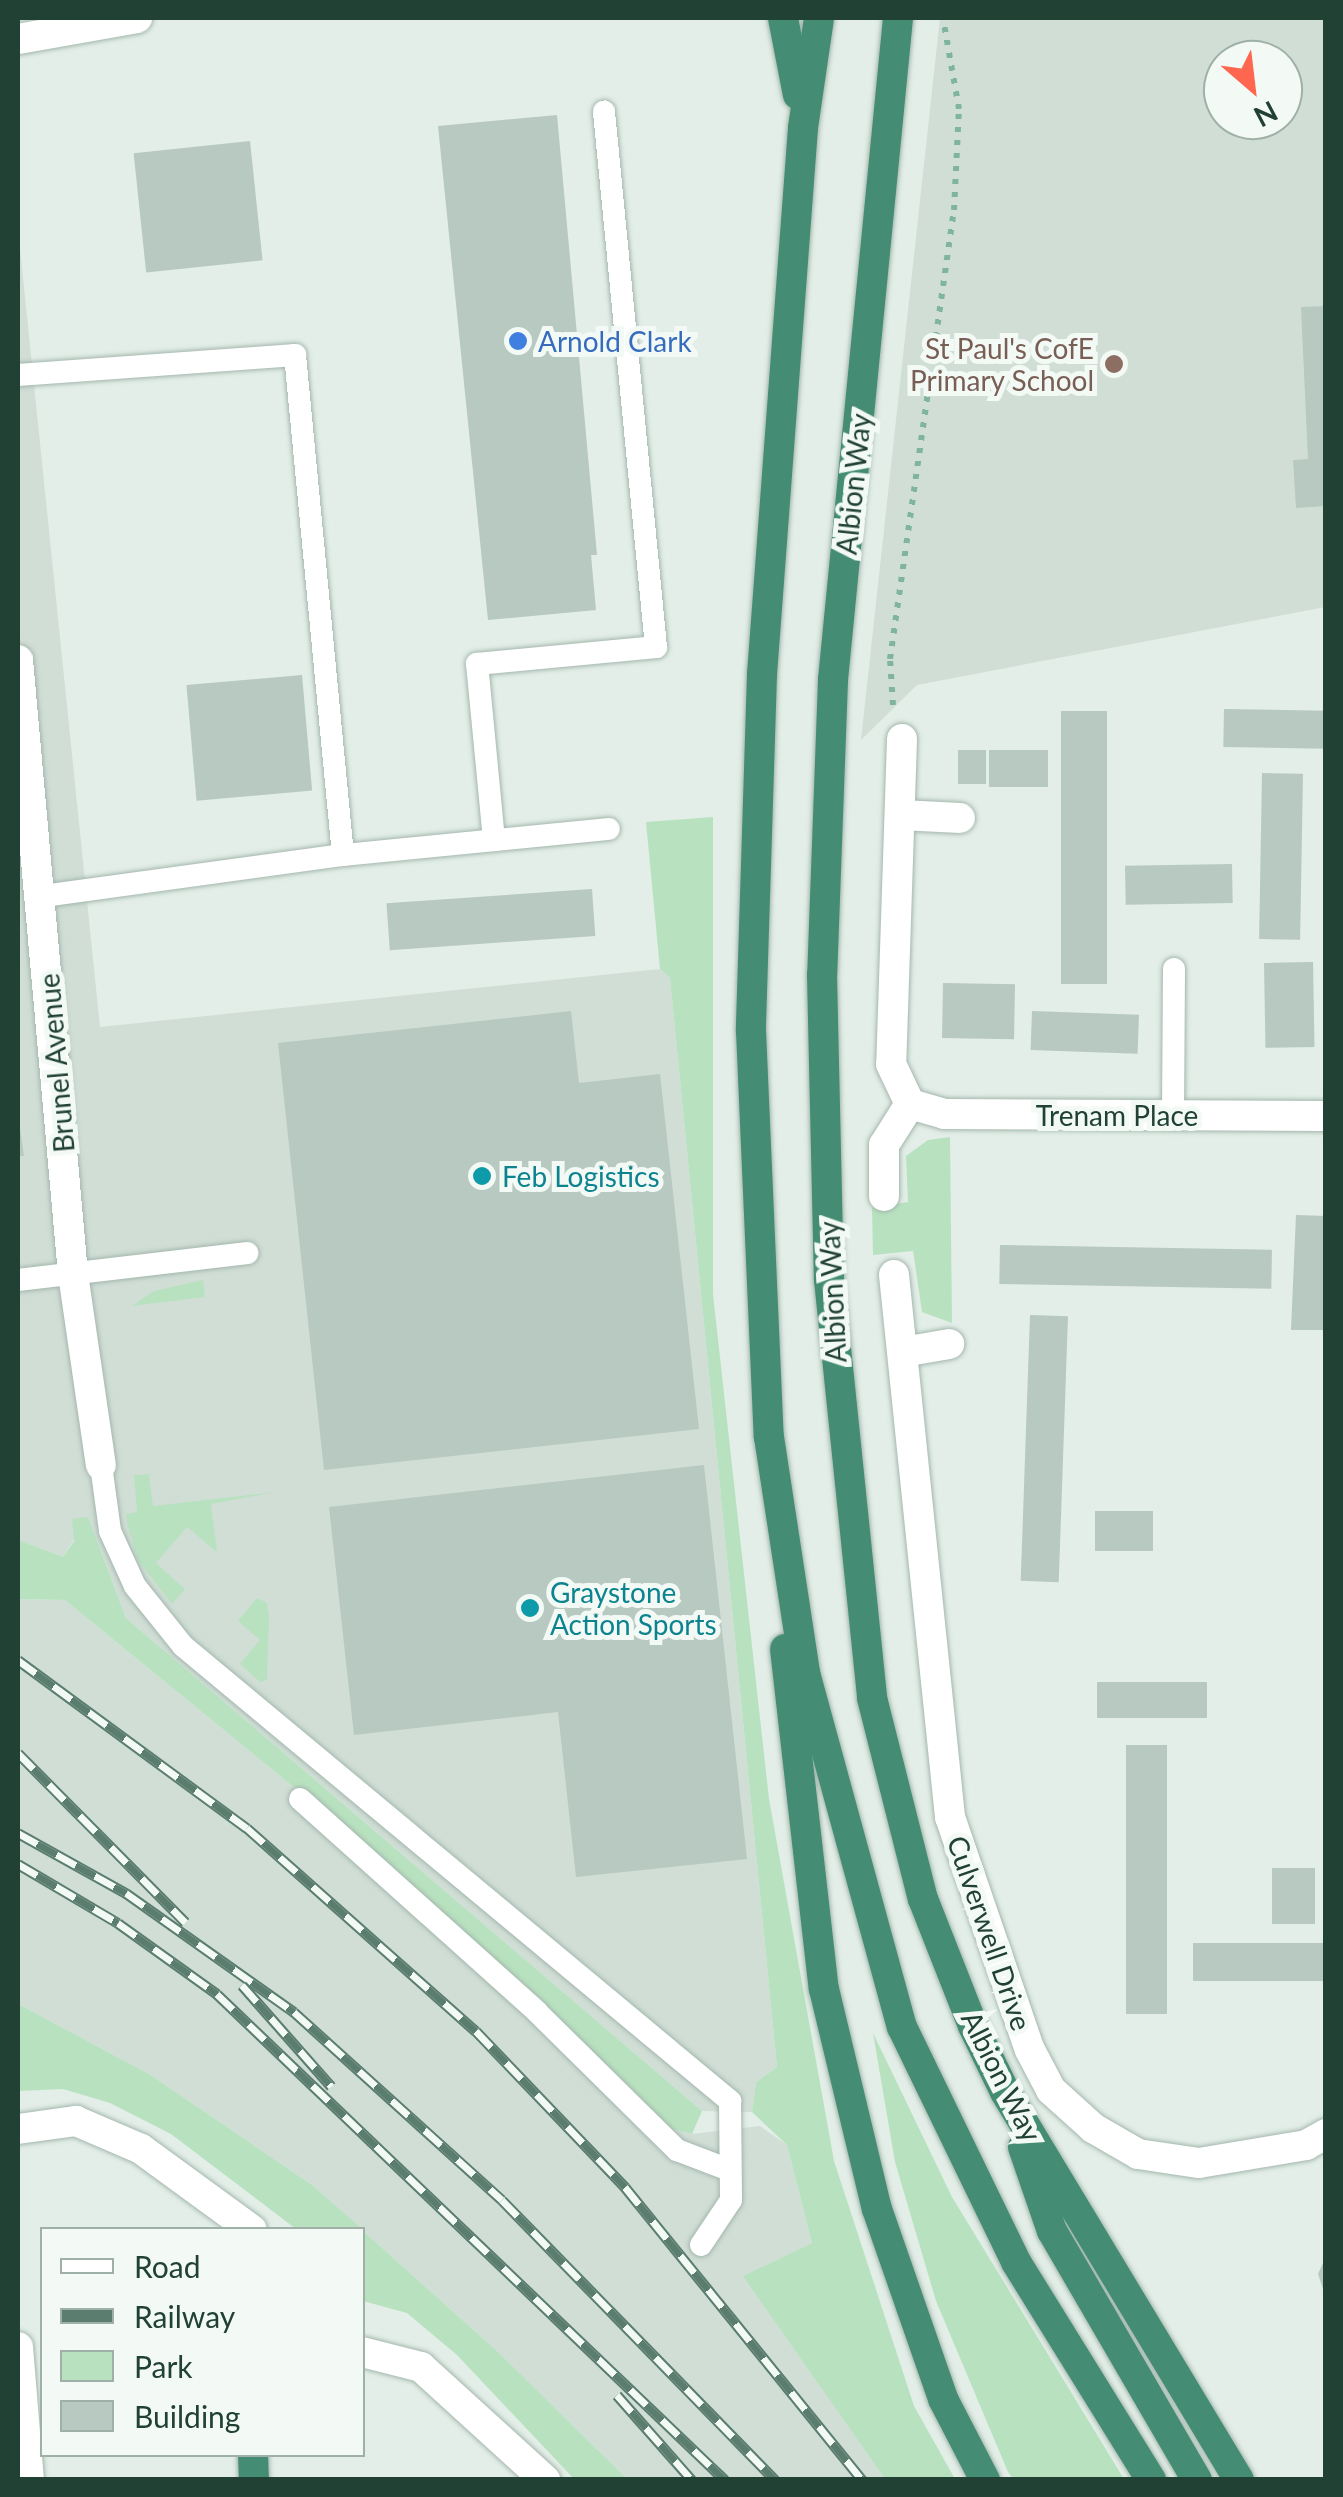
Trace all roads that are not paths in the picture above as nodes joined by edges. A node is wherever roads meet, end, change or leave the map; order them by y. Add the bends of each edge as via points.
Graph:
1 (137, 18) edge
2 (783, 18) edge
3 (819, 18) edge
4 (898, 18) edge
5 (18, 39) edge
6 (604, 112) dead end
7 (804, 128) junction
8 (18, 375) edge
9 (18, 660) edge
10 (902, 739) road end
11 (901, 815) junction
12 (960, 818) dead end
13 (609, 829) dead end
14 (494, 840) junction
15 (28, 850) edge
16 (343, 855) junction
17 (43, 896) junction
18 (1174, 969) dead end
19 (910, 1104) junction
20 (1173, 1114) junction
21 (1326, 1116) edge
22 (884, 1196) dead end
23 (247, 1253) dead end
24 (73, 1274) junction
25 (894, 1275) dead end
26 (18, 1280) edge
27 (949, 1344) dead end
28 (902, 1352) junction
29 (769, 1437) junction
30 (101, 1465) joint
31 (300, 1799) dead end
32 (1005, 2092) junction
33 (18, 2129) edge
34 (1326, 2134) edge
35 (729, 2170) junction
36 (248, 2227) edge
37 (701, 2245) dead end
38 (18, 2347) edge
39 (365, 2353) edge
40 (20, 2397) edge
41 (29, 2480) edge
42 (545, 2480) edge
43 (985, 2480) edge
44 (1150, 2480) edge
45 (1197, 2480) edge
46 (1239, 2480) edge

1 - 5 street
2 - 7 highway
3 - 7 highway
4 - 32 highway, Albion Way via 832,680 822,975 829,1280 872,1698 922,1899
6 - 14 lane via 656,647 477,664
7 - 29 highway via 762,674 750,1030
8 - 16 lane via 295,354
9 - 15 street, Brunel Avenue
10 - 11 street
11 - 12 street
11 - 19 street via 891,1064
13 - 14 lane
14 - 16 lane
15 - 17 street, Brunel Avenue
16 - 17 lane
17 - 24 street, Brunel Avenue
18 - 20 lane
19 - 20 street, Trenam Place via 944,1114
19 - 22 street via 884,1145
20 - 21 street, Trenam Place
23 - 24 lane
24 - 26 lane
24 - 30 street, Brunel Avenue
25 - 28 street, Culverwell Drive
27 - 28 street
28 - 34 street, Culverwell Drive via 950,1817 971,1891 1044,2076 1093,2128 1138,2154 1198,2163 1288,2149
29 - 43 highway via 788,1688 824,1988 878,2210 908,2303 943,2399
29 - 44 highway via 805,1673 902,2027 1016,2262
30 - 35 lane via 110,1531 134,1586 183,1646 730,2102
31 - 35 lane via 524,1999 677,2150
32 - 45 highway via 1052,2231
32 - 46 highway, Albion Way
33 - 36 street via 76,2120 141,2149
35 - 37 lane via 731,2200
38 - 40 street
39 - 42 street via 421,2367
40 - 41 street

